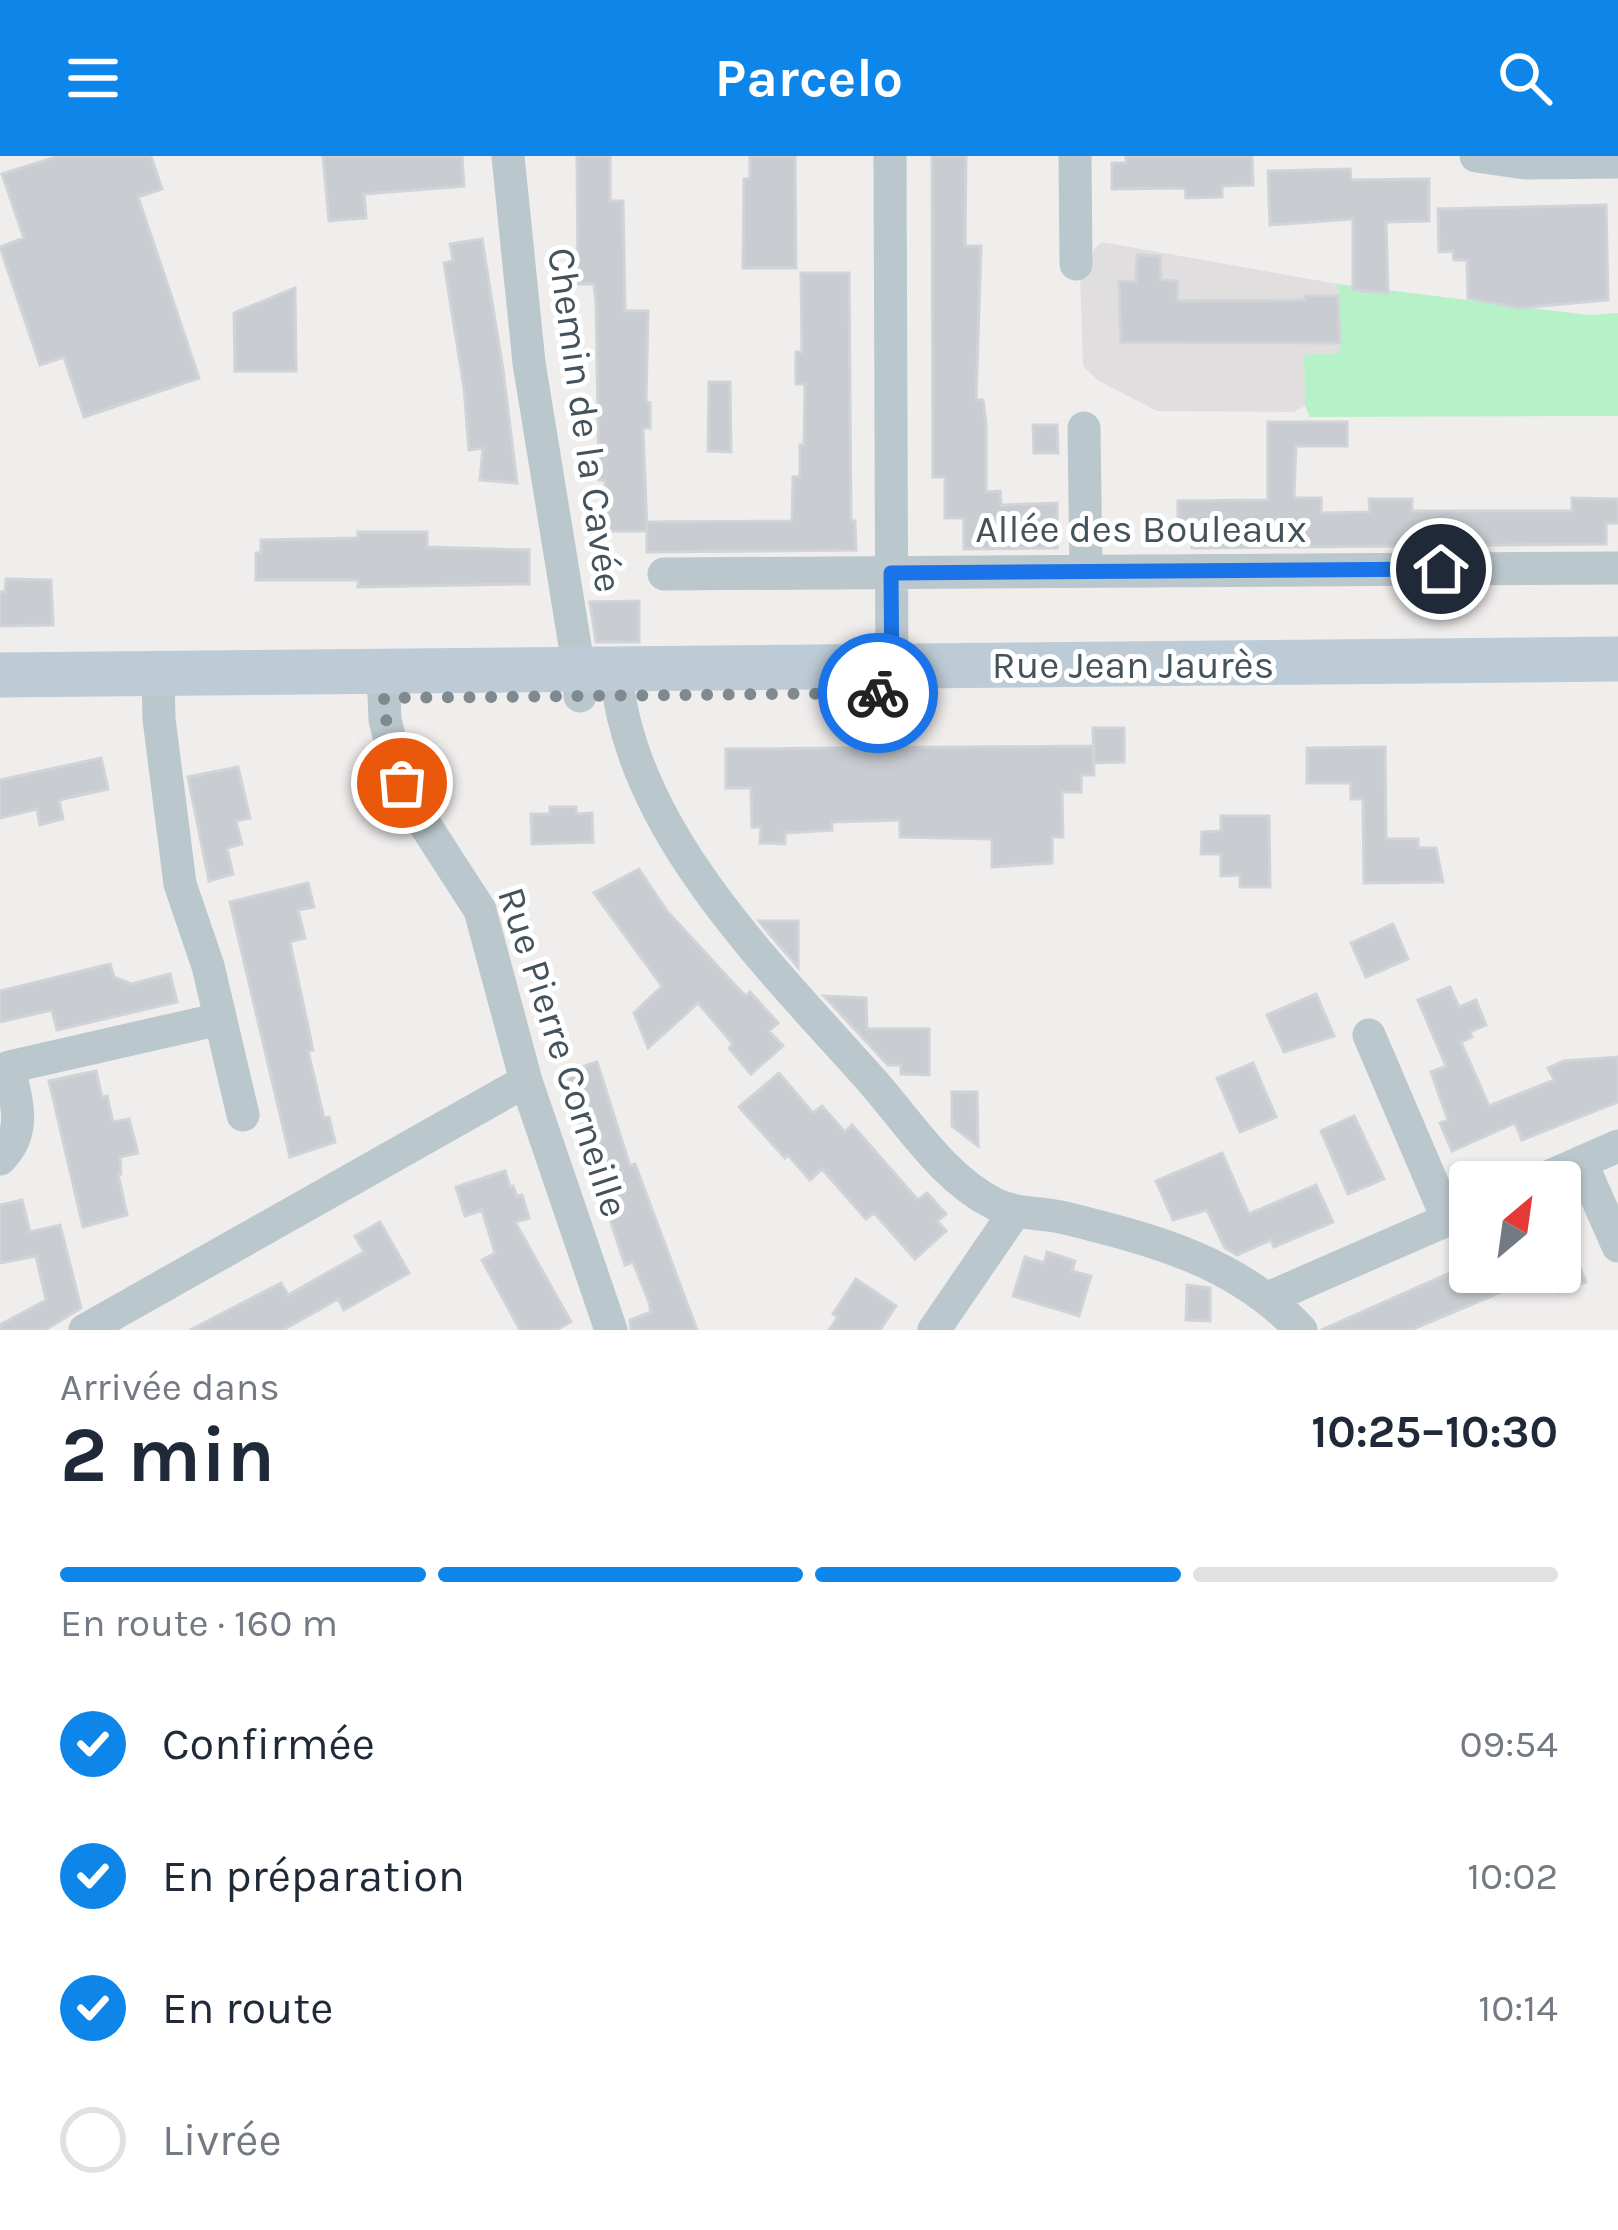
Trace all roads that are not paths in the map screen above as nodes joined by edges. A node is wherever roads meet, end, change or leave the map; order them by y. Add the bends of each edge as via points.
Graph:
1 (508, 156) edge
2 (890, 156) edge
3 (1075, 156) edge
4 (1476, 156) edge
5 (1618, 162) edge
6 (1076, 264) dead end
7 (1084, 428) dead end
8 (1618, 568) edge
9 (1086, 572) junction
10 (891, 573) junction
11 (664, 574) dead end
12 (1618, 659) edge
13 (0, 675) edge
14 (892, 680) junction
15 (598, 683) junction
16 (383, 685) junction
17 (1618, 686) edge
18 (158, 687) junction
19 (0, 702) edge
20 (220, 1019) junction
21 (1369, 1035) dead end
22 (4, 1066) edge
23 (526, 1082) junction
24 (243, 1115) dead end
25 (1618, 1146) edge
26 (0, 1159) edge
27 (1581, 1162) joint
28 (1449, 1195) edge
29 (1014, 1213) junction
30 (1449, 1219) edge
31 (1618, 1246) edge
32 (1268, 1298) junction
33 (86, 1330) edge
34 (610, 1330) edge
35 (934, 1330) edge
36 (1300, 1330) edge

1 - 15 street, Chemin de la Cavée via 529,363
2 - 10 street
3 - 6 street
4 - 5 street
7 - 9 street
8 - 9 street, Allée des Bouleaux
9 - 10 street, Allée des Bouleaux
10 - 11 street, Allée des Bouleaux
10 - 14 street
12 - 14 main road, Rue Jean Jaurès
13 - 18 main road, Rue Jean Jaurès
14 - 15 main road, Rue Jean Jaurès
14 - 17 main road, Rue Jean Jaurès
15 - 16 main road, Rue Jean Jaurès
15 - 29 street, Chemin de la Cavée via 714,899 953,1173
16 - 18 main road, Rue Jean Jaurès
16 - 23 street, Rue Pierre Corneille via 388,737 409,798 480,910
18 - 19 main road, Rue Jean Jaurès
18 - 20 street via 180,884
20 - 22 street
20 - 24 street
21 - 28 street
22 - 26 street via 19,1123
23 - 33 street
23 - 34 street, Rue Pierre Corneille
25 - 27 street
27 - 31 street
29 - 32 street via 1165,1244
29 - 35 street
30 - 32 street
32 - 36 street

